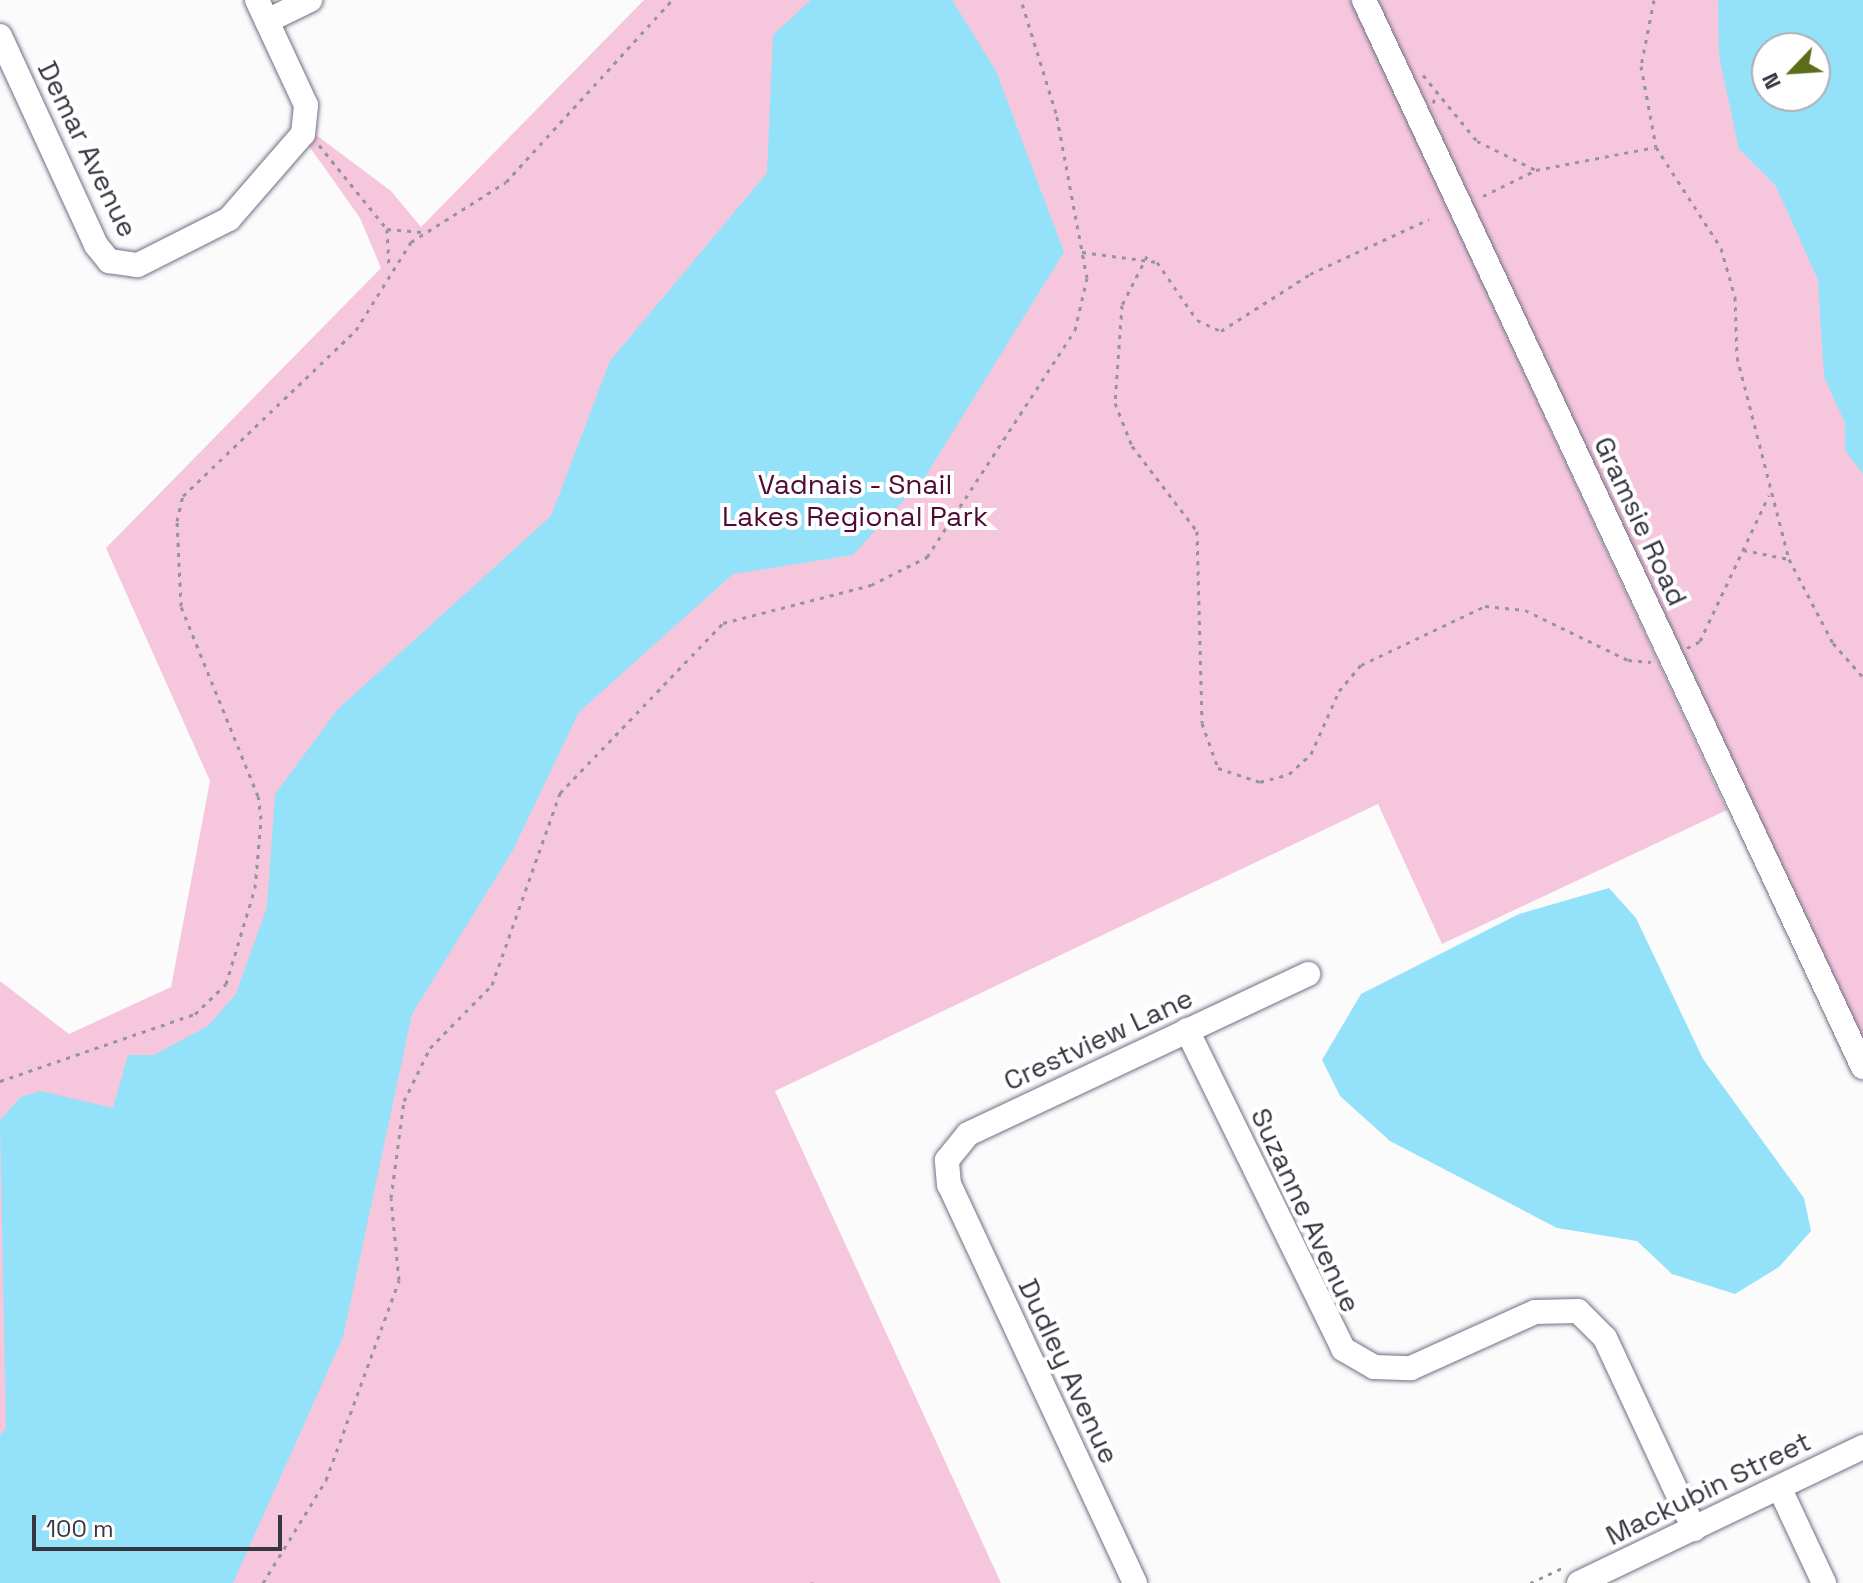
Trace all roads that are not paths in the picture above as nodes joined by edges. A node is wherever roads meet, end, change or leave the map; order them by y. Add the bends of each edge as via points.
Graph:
1 (310, 0) edge
2 (1364, 0) edge
3 (262, 11) edge
4 (0, 36) edge
5 (1308, 974) dead end
6 (1187, 1030) junction
7 (1863, 1067) edge
8 (949, 1185) joint
9 (1863, 1447) edge
10 (1780, 1489) junction
11 (1694, 1529) junction
12 (1135, 1583) edge
13 (1579, 1583) edge
14 (1824, 1583) edge

1 - 3 street
2 - 7 street, Gramsie Road
3 - 4 street, Demar Avenue via 306,105 303,134 209,233 138,265 118,265 96,245
5 - 6 street, Crestview Lane
6 - 8 street, Crestview Lane via 960,1139 947,1160
6 - 11 street, Suzanne Avenue via 1343,1349 1374,1367 1411,1368 1535,1312 1578,1311 1605,1338
8 - 12 street, Dudley Avenue
9 - 10 street, Mackubin Street
10 - 11 street, Mackubin Street
10 - 14 street
11 - 13 street, Mackubin Street

